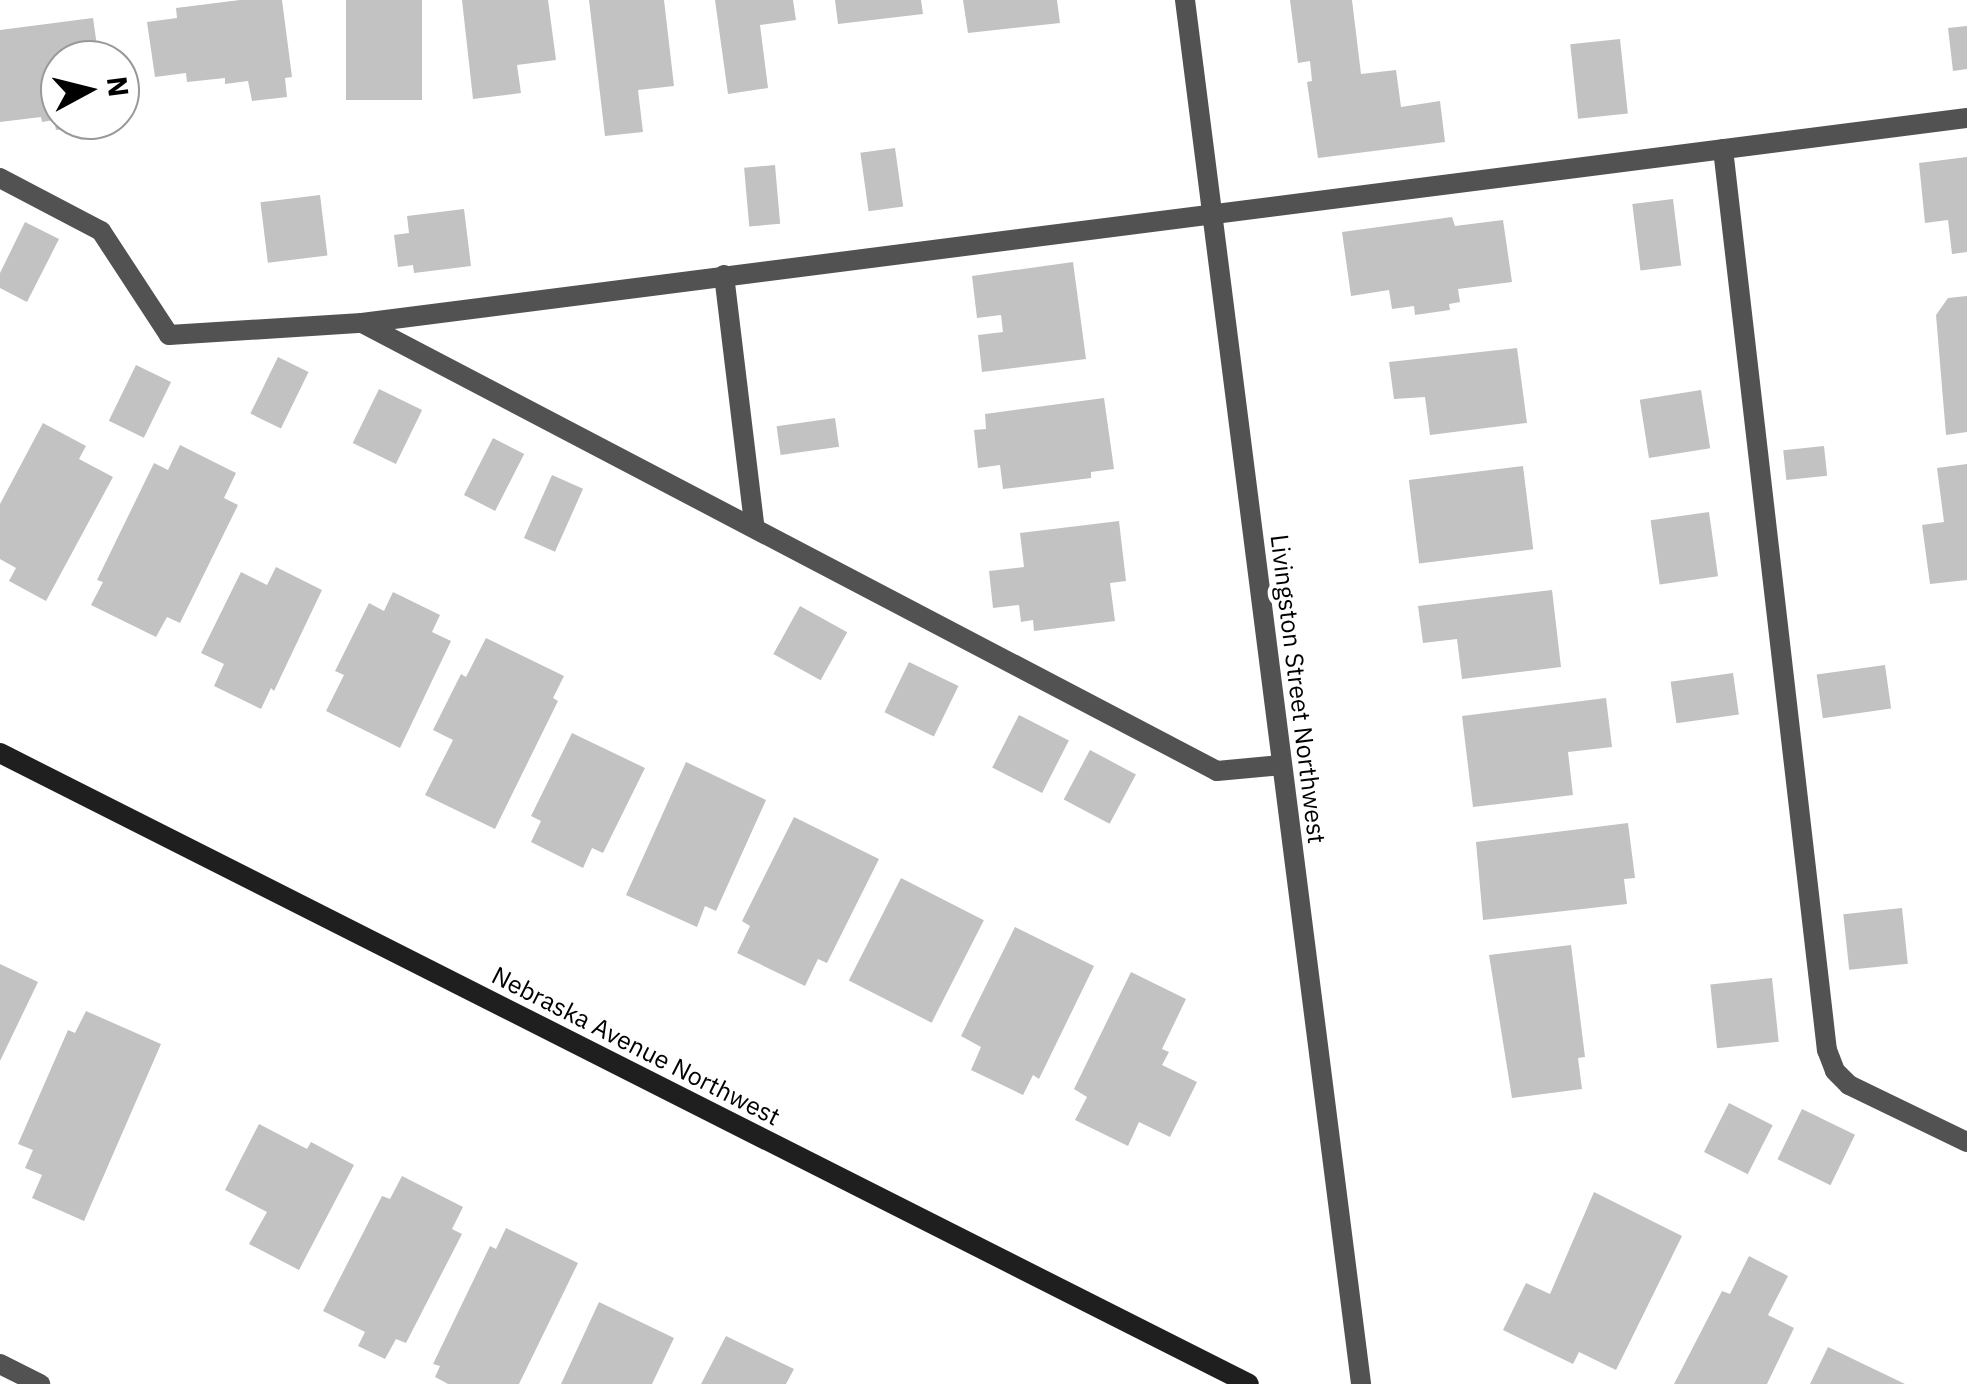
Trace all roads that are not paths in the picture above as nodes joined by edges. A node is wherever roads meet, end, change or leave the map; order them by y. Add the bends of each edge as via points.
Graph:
1 (1185, 0) edge
2 (1967, 118) edge
3 (1723, 148) junction
4 (0, 178) edge
5 (1212, 212) junction
6 (724, 275) junction
7 (362, 323) junction
8 (754, 524) junction
9 (0, 753) edge
10 (1282, 765) junction
11 (1967, 1142) edge
12 (0, 1364) edge
13 (40, 1384) edge
14 (1250, 1384) edge
15 (1361, 1384) edge

1 - 5 street, Livingston Street Northwest
2 - 3 street
3 - 5 street
3 - 11 street via 1827,1050 1850,1085
4 - 7 street via 101,231 169,335
5 - 6 street
5 - 10 street, Livingston Street Northwest
6 - 7 street
6 - 8 street
7 - 8 street
8 - 10 street via 1217,770
9 - 14 street, Nebraska Avenue Northwest
10 - 15 street, Livingston Street Northwest
12 - 13 street

